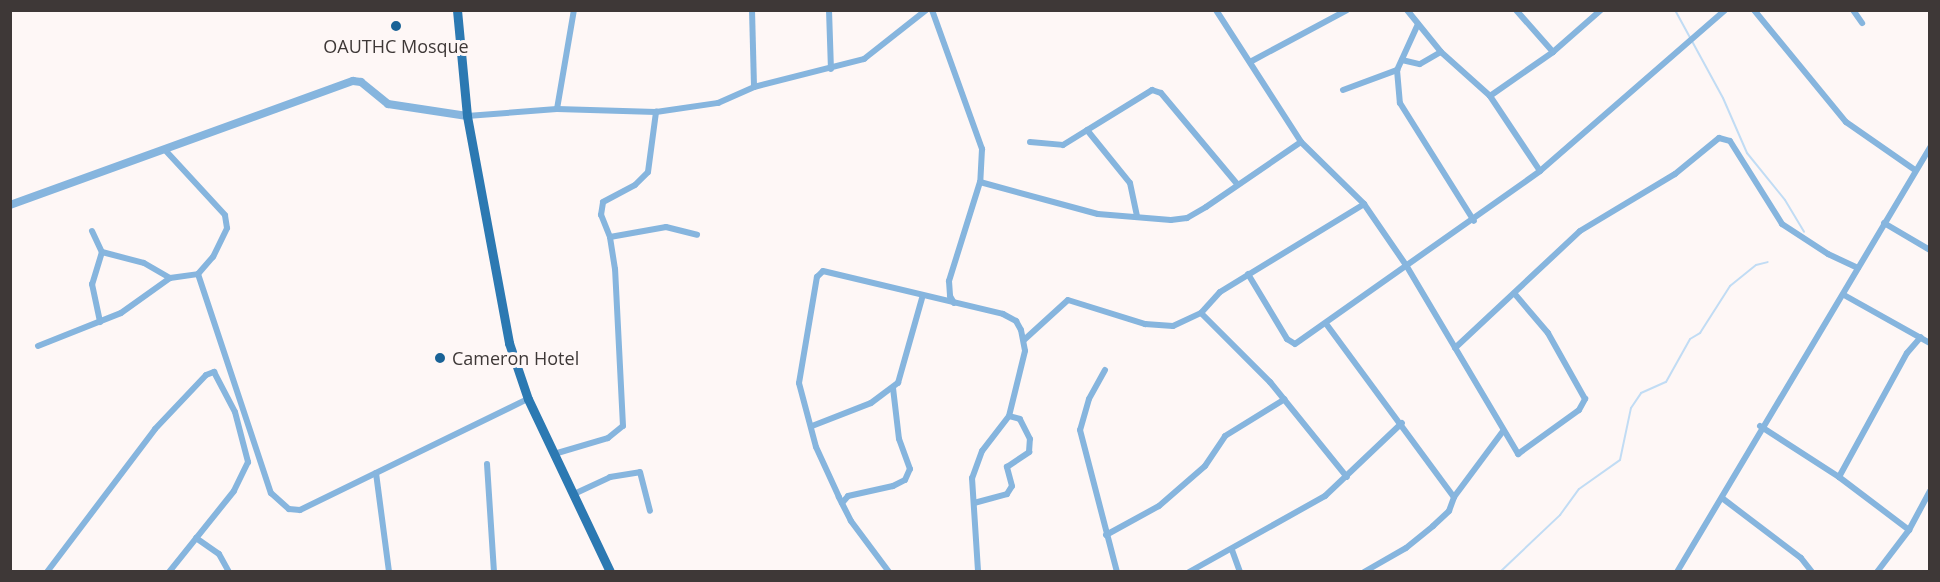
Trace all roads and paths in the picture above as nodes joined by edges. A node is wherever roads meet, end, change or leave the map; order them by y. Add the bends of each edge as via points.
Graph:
1 (457, 10) edge
2 (574, 10) edge
3 (752, 10) edge
4 (829, 10) edge
5 (926, 10) edge
6 (932, 10) edge
7 (1216, 10) edge
8 (1347, 10) edge
9 (1407, 10) edge
10 (1516, 10) edge
11 (1601, 10) edge
12 (1725, 10) edge
13 (1754, 10) edge
14 (1853, 10) edge
15 (1862, 23) dead end
16 (1418, 24) junction
17 (1440, 52) junction
18 (1553, 52) junction
19 (1402, 60) junction
20 (1250, 62) junction
21 (831, 69) junction
22 (1397, 70) junction
23 (754, 87) junction
24 (1343, 90) dead end
25 (1490, 96) junction
26 (557, 109) junction
27 (656, 112) junction
28 (467, 116) junction
29 (1087, 130) junction
30 (1030, 142) dead end
31 (1301, 142) junction
32 (1929, 147) edge
33 (166, 151) junction
34 (1915, 170) junction
35 (1540, 171) junction
36 (980, 182) junction
37 (1237, 184) junction
38 (1364, 204) junction
39 (10, 205) edge
40 (1137, 216) junction
41 (1474, 220) junction
42 (1884, 223) junction
43 (92, 231) dead end
44 (698, 235) dead end
45 (610, 237) junction
46 (1929, 250) edge
47 (102, 252) junction
48 (1406, 265) junction
49 (1858, 268) junction
50 (198, 274) junction
51 (1248, 274) junction
52 (170, 278) junction
53 (1514, 293) junction
54 (1844, 295) junction
55 (922, 298) junction
56 (954, 303) junction
57 (1201, 313) junction
58 (100, 322) junction
59 (1327, 325) junction
60 (1921, 337) junction
61 (1024, 340) junction
62 (1929, 343) edge
63 (38, 346) dead end
64 (1455, 348) junction
65 (1105, 370) dead end
66 (893, 388) junction
67 (528, 399) junction
68 (1285, 399) junction
69 (1009, 416) junction
70 (1402, 423) junction
71 (812, 426) junction
72 (1760, 426) junction
73 (1503, 430) junction
74 (554, 454) junction
75 (487, 464) dead end
76 (376, 473) junction
77 (1347, 477) junction
78 (1839, 477) junction
79 (1929, 491) edge
80 (574, 494) junction
81 (1454, 497) junction
82 (1722, 498) junction
83 (842, 503) junction
84 (974, 503) junction
85 (650, 511) dead end
86 (1909, 530) junction
87 (1106, 535) junction
88 (196, 538) junction
89 (1232, 550) junction
90 (47, 572) edge
91 (169, 572) edge
92 (229, 572) edge
93 (389, 572) edge
94 (494, 572) edge
95 (610, 572) edge
96 (889, 572) edge
97 (978, 572) edge
98 (1117, 572) edge
99 (1189, 572) edge
100 (1240, 572) edge
101 (1364, 572) edge
102 (1677, 572) edge
103 (1812, 572) edge
104 (1876, 572) edge

1 - 28 main road
2 - 26 street
3 - 23 street
4 - 21 street
5 - 21 street via 872,54
6 - 36 street via 982,149
7 - 20 street
8 - 20 street
9 - 16 street
10 - 18 street
11 - 18 street
12 - 35 street
13 - 34 street via 1846,122
14 - 15 street
16 - 17 street
16 - 19 street
17 - 19 street via 1420,64
17 - 25 street
18 - 25 street
19 - 22 street
20 - 31 street
21 - 23 street
22 - 24 street
22 - 41 street via 1400,103
23 - 27 street via 718,103
25 - 35 street
26 - 27 street
26 - 28 street
27 - 45 street via 648,172 634,185 603,202 601,215
28 - 33 street via 388,104 361,82 353,81
28 - 67 main road via 505,324
29 - 30 street via 1063,145
29 - 37 street via 1152,90 1161,93
29 - 40 street via 1130,183
31 - 37 street via 1265,170
31 - 38 street
32 - 34 street
33 - 39 street
33 - 50 street via 225,215 227,228 213,257
34 - 42 street
35 - 41 street
36 - 40 street via 1098,214
36 - 56 street via 950,281
37 - 40 street via 1186,218
38 - 48 street
38 - 51 street
41 - 48 street
42 - 46 street
42 - 49 street
43 - 47 street
44 - 45 street via 666,226
45 - 74 street via 623,426 608,438
47 - 52 street via 144,264
47 - 58 street via 92,284
48 - 59 street
48 - 64 street
49 - 53 street via 1819,249 1782,224 1724,138 1675,174 1596,219
49 - 54 street
50 - 52 street
50 - 76 street via 271,493 280,505 300,510
51 - 57 street via 1220,292
51 - 59 street via 1290,343
52 - 58 street
53 - 64 street
53 - 73 street via 1548,333 1584,404 1522,453 1515,452
54 - 60 street
54 - 72 street
55 - 56 street
55 - 66 street via 898,383
55 - 71 street via 828,272 817,277 799,383
56 - 61 street via 1016,321
57 - 61 street via 1173,326 1145,324 1068,300
57 - 68 street
58 - 63 street
59 - 70 street
60 - 62 street
60 - 78 street via 1907,353
61 - 69 street
64 - 73 street
65 - 87 street via 1089,399 1080,430
66 - 71 street via 871,402
66 - 83 street via 899,439 910,469 904,480 893,486 848,496
67 - 74 main road
67 - 76 street
68 - 77 street
68 - 87 street via 1225,436 1205,466 1159,506
69 - 84 street via 975,463
69 - 84 street via 1020,419 1030,439 1029,452 1007,467 1012,486 1007,494
70 - 77 street
70 - 81 street
71 - 83 street via 816,447
72 - 78 street
72 - 82 street
73 - 81 street
74 - 80 main road
75 - 94 street
76 - 93 street
77 - 89 street via 1300,512
78 - 86 street
79 - 86 street
80 - 85 street via 610,477 640,472
80 - 95 main road
81 - 101 street via 1449,511 1433,526 1406,548
82 - 102 street
82 - 103 street via 1801,558
83 - 96 street
84 - 97 street
86 - 104 street
87 - 98 street
88 - 90 street via 234,491 248,462 235,412 214,372 206,375 155,429
88 - 91 street
88 - 92 street via 219,554
89 - 99 street
89 - 100 street

